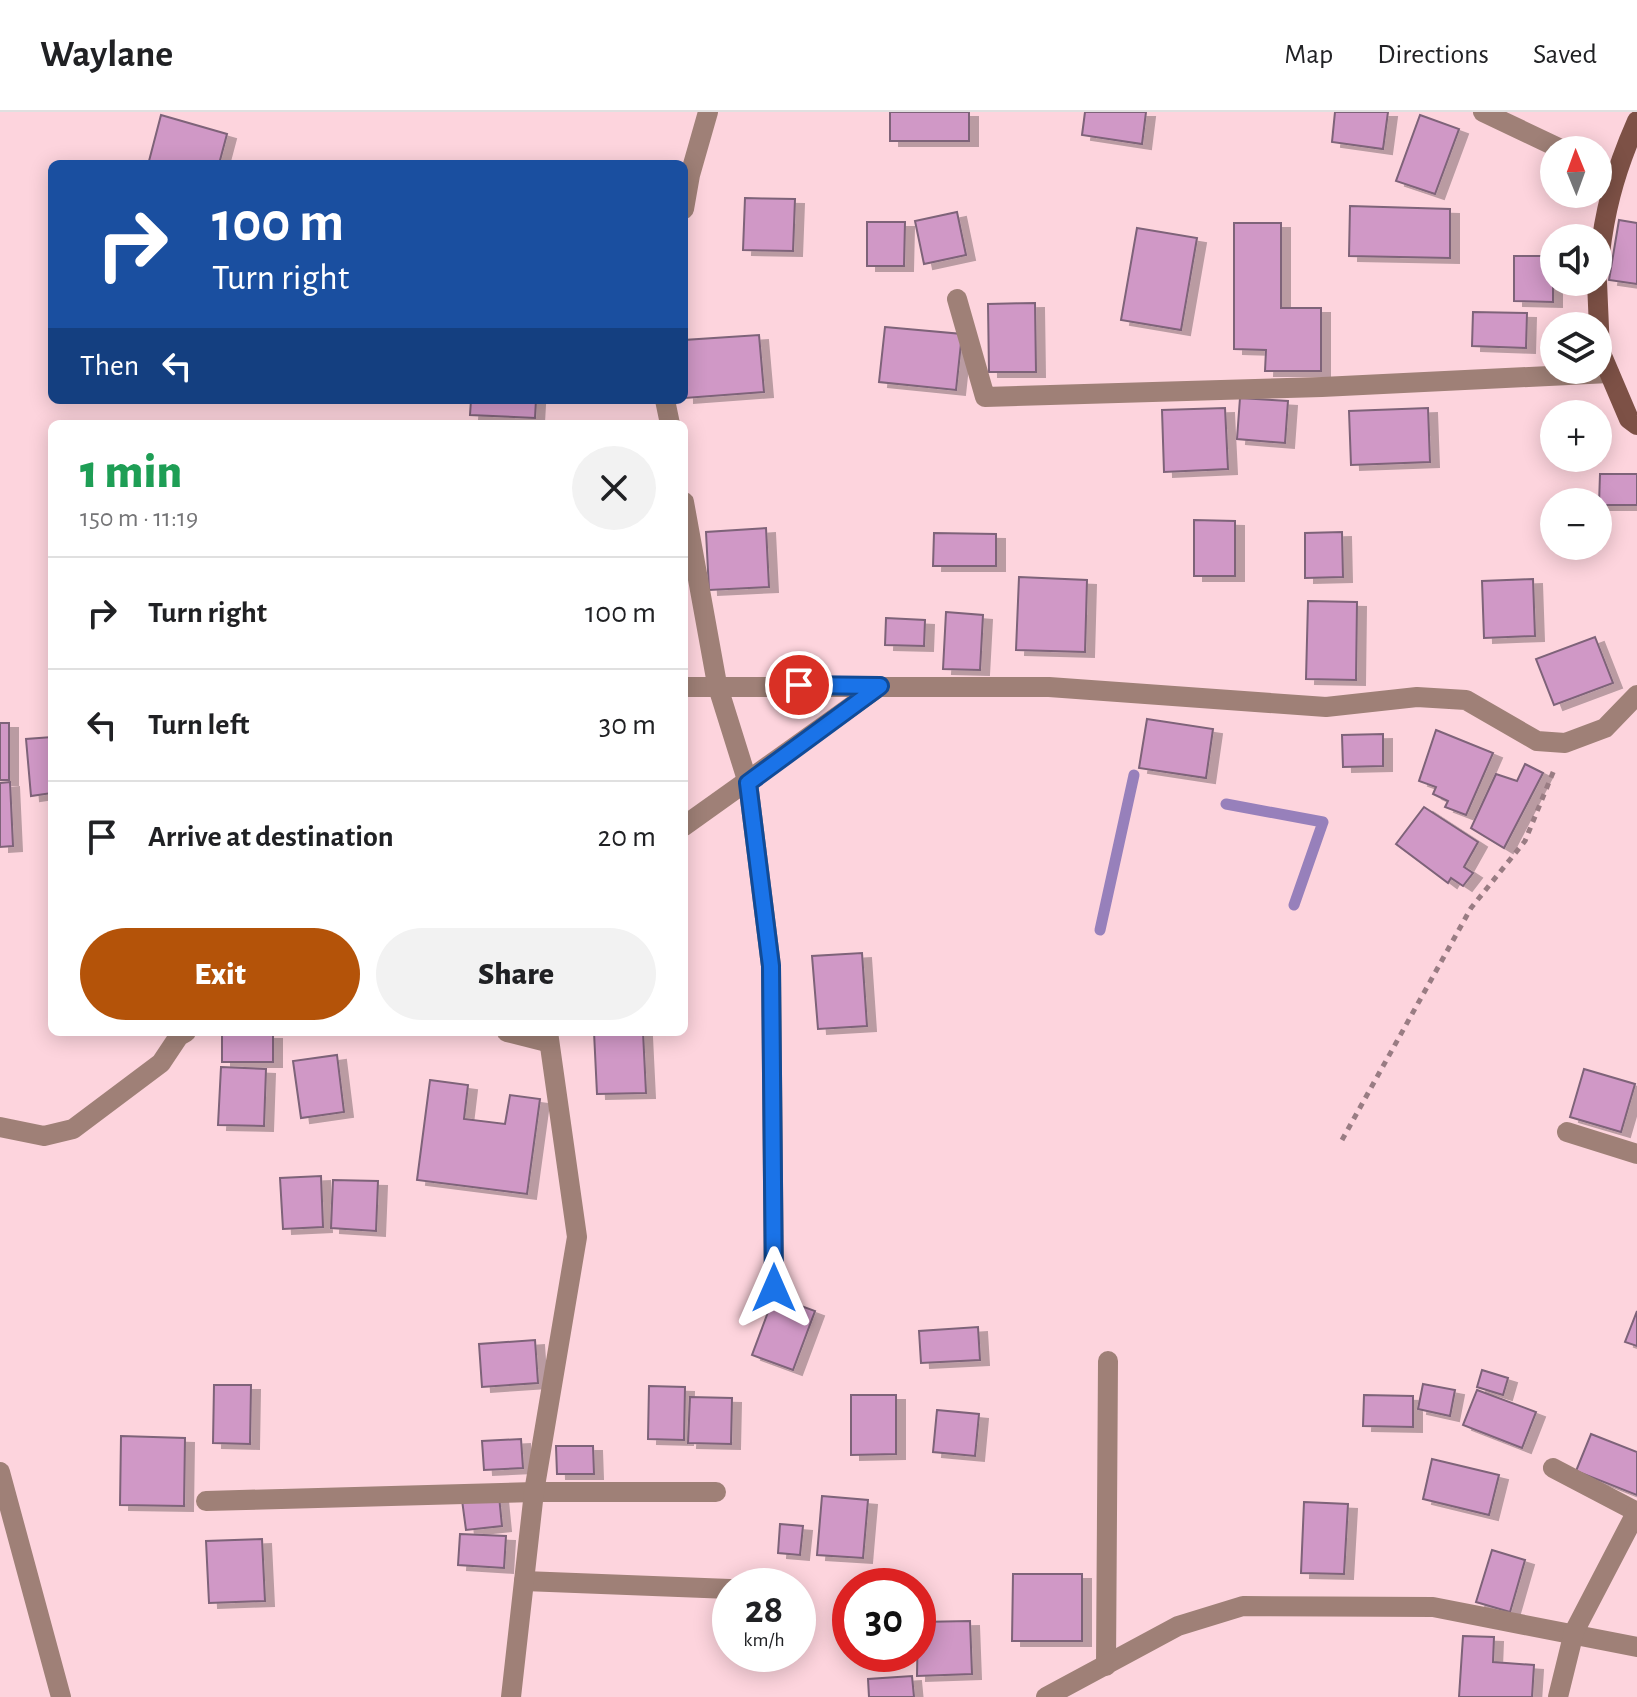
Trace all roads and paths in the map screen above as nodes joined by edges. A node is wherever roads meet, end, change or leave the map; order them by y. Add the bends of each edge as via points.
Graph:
1 (708, 112) edge
2 (1483, 112) edge
3 (1637, 121) edge
4 (1540, 139) edge
5 (1612, 161) edge
6 (688, 193) edge
7 (957, 299) dead end
8 (1540, 376) edge
9 (1612, 380) edge
10 (1637, 425) edge
11 (688, 524) edge
12 (717, 684) junction
13 (880, 686) junction
14 (688, 687) edge
15 (1637, 695) edge
16 (1565, 743) junction
17 (748, 783) junction
18 (688, 823) edge
19 (179, 1036) edge
20 (548, 1037) edge
21 (0, 1127) edge
22 (1567, 1132) dead end
23 (1342, 1140) dead end
24 (1637, 1154) edge
25 (774, 1288) dead end
26 (1108, 1361) dead end
27 (1553, 1468) dead end
28 (0, 1472) edge
29 (534, 1492) junction
30 (716, 1492) dead end
31 (206, 1501) dead end
32 (1637, 1512) edge
33 (524, 1581) junction
34 (712, 1588) edge
35 (1574, 1632) junction
36 (1637, 1647) edge
37 (1106, 1666) junction
38 (61, 1697) edge
39 (511, 1697) edge
40 (1046, 1697) edge
41 (1558, 1697) edge

1 - 6 street
2 - 4 street
3 - 5 main road
7 - 8 street via 985,397
9 - 10 main road via 1629,419
11 - 12 street
12 - 13 street
12 - 14 street
12 - 17 street
13 - 16 street via 1049,687 1326,707 1417,697 1466,700 1537,741
13 - 17 street
15 - 16 street via 1605,728
16 - 23 path via 1525,841 1471,908
17 - 18 street
17 - 25 street via 771,966
19 - 21 street via 161,1063 73,1129 44,1136
20 - 29 street via 577,1237
22 - 24 street
26 - 37 street
27 - 32 street
28 - 38 street
29 - 30 street
29 - 31 street
29 - 33 street
32 - 35 street
33 - 34 street
33 - 39 street
35 - 36 street
35 - 37 street via 1433,1607 1243,1606 1178,1626
35 - 41 street
37 - 40 street

